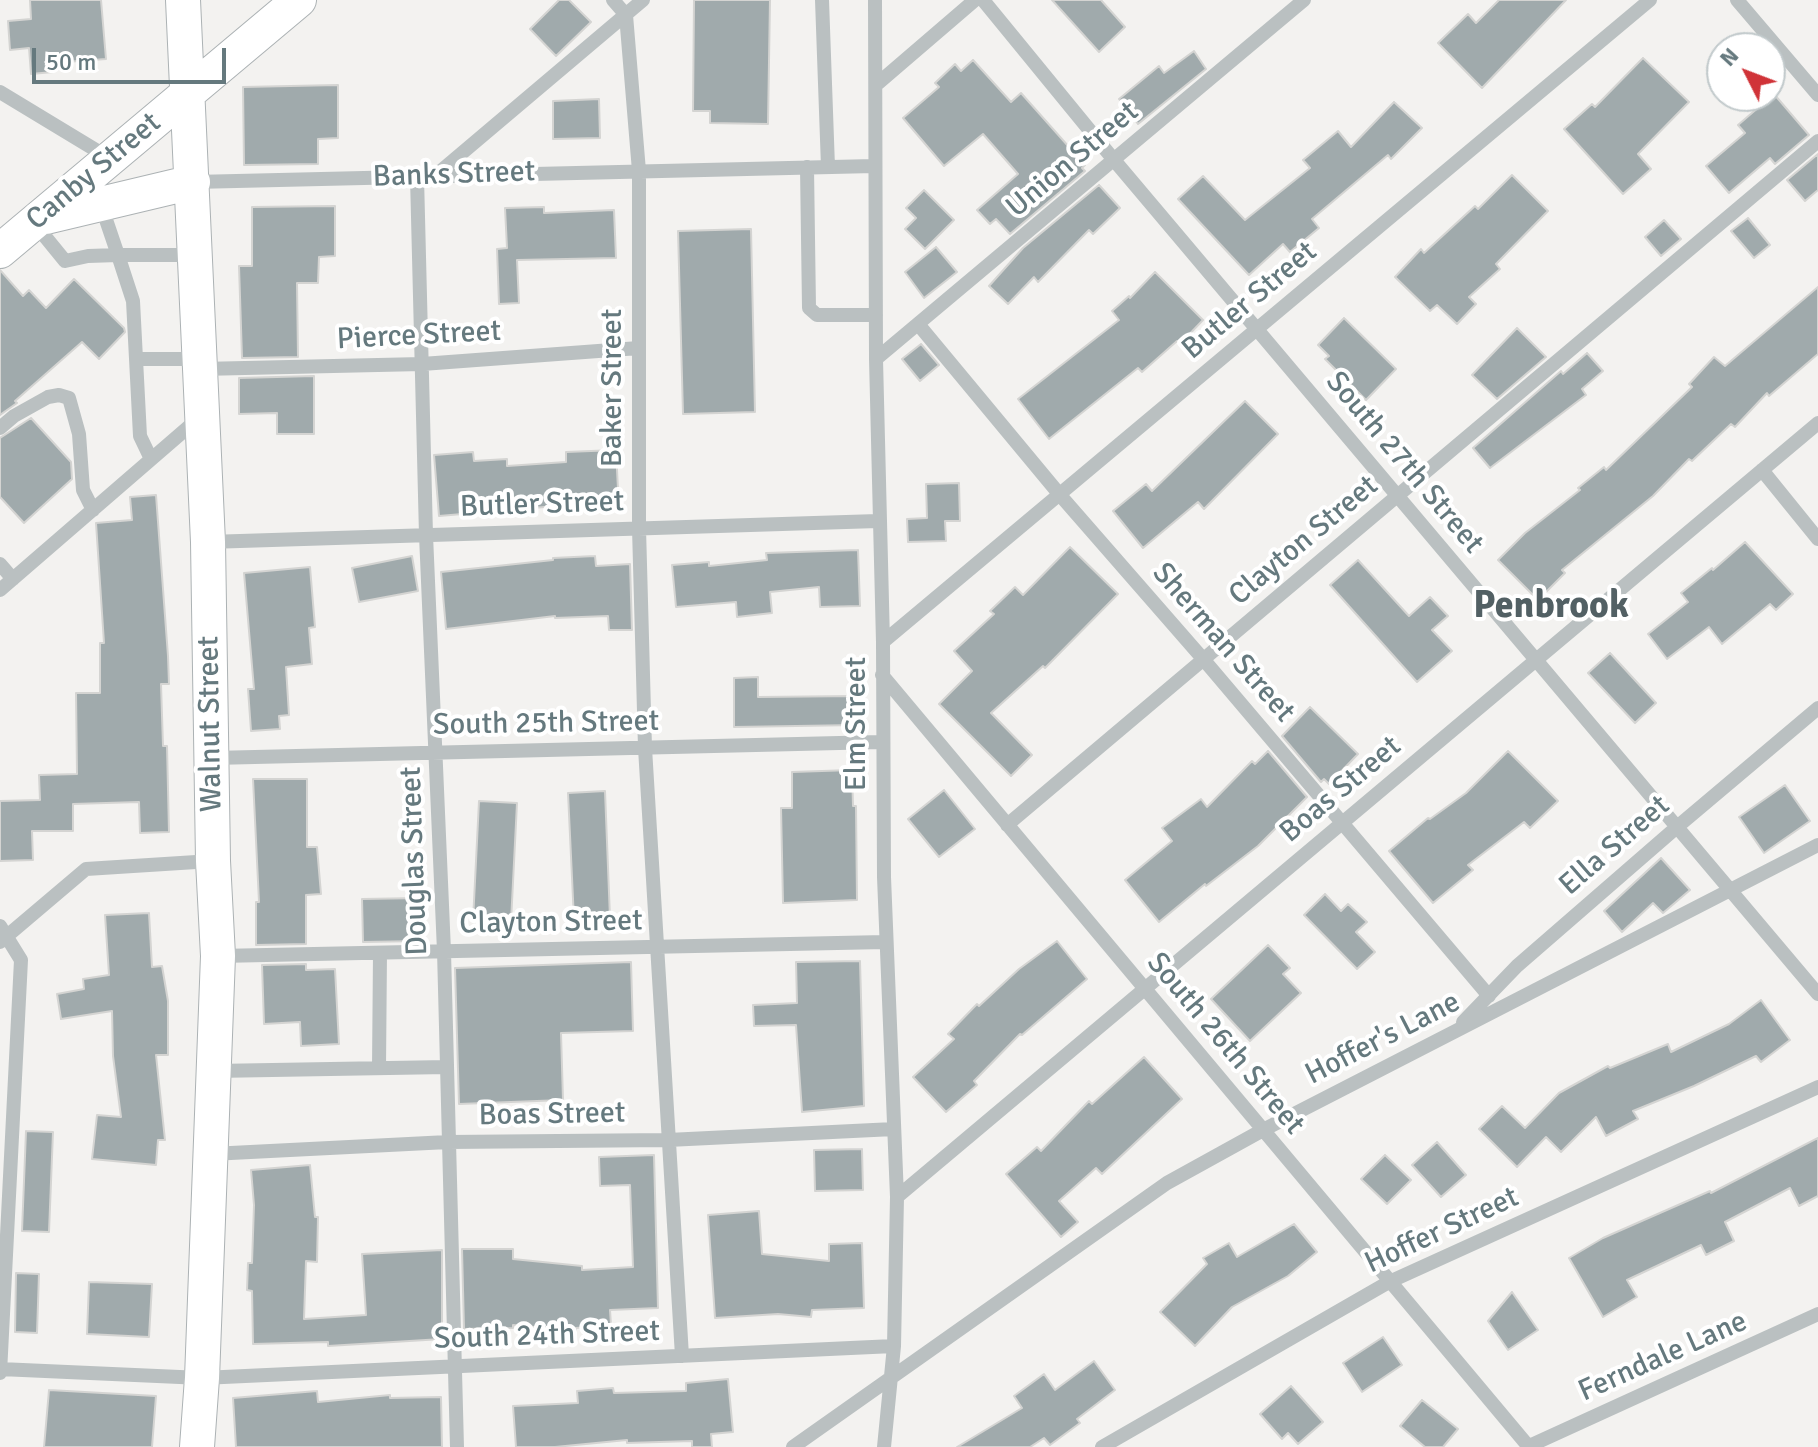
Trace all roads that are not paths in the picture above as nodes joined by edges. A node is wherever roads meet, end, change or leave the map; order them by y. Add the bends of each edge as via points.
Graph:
1 (299, 0) edge
2 (613, 0) edge
3 (643, 0) edge
4 (822, 0) edge
5 (875, 0) edge
6 (975, 0) edge
7 (983, 0) edge
8 (1304, 0) edge
9 (1650, 0) edge
10 (1737, 0) edge
11 (184, 3) edge
12 (626, 15) junction
13 (876, 85) junction
14 (0, 92) edge
15 (188, 92) junction
16 (1818, 95) edge
17 (1818, 141) edge
18 (109, 158) junction
19 (1114, 160) junction
20 (874, 166) junction
21 (807, 167) junction
22 (828, 167) junction
23 (639, 171) junction
24 (436, 175) junction
25 (417, 177) junction
26 (193, 182) junction
27 (101, 204) junction
28 (36, 221) junction
29 (0, 251) edge
30 (118, 255) junction
31 (196, 255) junction
32 (876, 315) junction
33 (918, 324) junction
34 (1257, 329) junction
35 (639, 348) junction
36 (137, 359) junction
37 (876, 359) junction
38 (200, 364) junction
39 (422, 364) junction
40 (202, 415) junction
41 (1818, 423) edge
42 (0, 428) edge
43 (151, 459) junction
44 (1762, 470) junction
45 (1060, 495) junction
46 (1398, 496) junction
47 (93, 510) junction
48 (878, 521) junction
49 (639, 528) junction
50 (426, 535) junction
51 (1818, 539) edge
52 (208, 542) junction
53 (0, 564) edge
54 (13, 579) junction
55 (0, 590) edge
56 (883, 642) junction
57 (1204, 660) junction
58 (1536, 660) junction
59 (882, 675) junction
60 (1818, 708) edge
61 (881, 742) junction
62 (645, 748) junction
63 (437, 752) junction
64 (213, 758) junction
65 (1341, 824) junction
66 (1007, 825) junction
67 (1677, 827) junction
68 (1818, 845) edge
69 (213, 861) junction
70 (1731, 891) junction
71 (3, 935) edge
72 (885, 942) junction
73 (656, 947) junction
74 (444, 951) junction
75 (380, 953) junction
76 (218, 956) junction
77 (1145, 988) junction
78 (1818, 994) edge
79 (1489, 996) junction
80 (1455, 1031) junction
81 (447, 1067) junction
82 (379, 1068) junction
83 (214, 1071) junction
84 (1818, 1087) edge
85 (894, 1129) junction
86 (1263, 1130) junction
87 (668, 1140) junction
88 (448, 1142) junction
89 (211, 1154) junction
90 (897, 1197) junction
91 (1389, 1282) junction
92 (1818, 1314) edge
93 (894, 1346) junction
94 (682, 1356) junction
95 (453, 1365) junction
96 (0, 1370) edge
97 (891, 1377) junction
98 (202, 1378) junction
99 (1529, 1446) edge
100 (197, 1447) edge
101 (457, 1447) edge
102 (793, 1447) edge
103 (884, 1447) edge
104 (1102, 1447) edge

1 - 15 main road, Canby Street
2 - 12 street
3 - 12 street
4 - 22 street
5 - 13 street, Elm Street
6 - 13 street
7 - 19 street, South 27th Street
8 - 19 street, Union Street
9 - 34 street, Butler Street
10 - 16 street
11 - 15 main road, Walnut Street
12 - 23 street, Baker Street
12 - 24 street
13 - 20 street, Elm Street
14 - 18 street
15 - 18 main road, Canby Street
15 - 26 main road, Walnut Street
17 - 46 street, Clayton Street
18 - 28 main road, Canby Street
19 - 33 street, Union Street
19 - 34 street, South 27th Street
20 - 22 street, Banks Street
20 - 32 street, Elm Street
21 - 22 street, Banks Street
21 - 23 street, Banks Street
21 - 32 street via 809,308 817,315
23 - 24 street, Banks Street
23 - 35 street, Baker Street
24 - 25 street, Banks Street
25 - 26 street, Banks Street
25 - 39 street, Douglas Street
26 - 27 main road, Banks Street
26 - 31 main road, Walnut Street
27 - 28 main road, Banks Street
27 - 30 street
28 - 29 main road, Canby Street
28 - 30 street via 65,261
30 - 31 street
30 - 36 street via 133,301
31 - 38 main road, Walnut Street
32 - 37 street, Elm Street
33 - 37 street, Union Street
33 - 45 street, Sherman Street
34 - 45 street, Butler Street
34 - 46 street, South 27th Street
35 - 39 street, Pierce Street
35 - 49 street, Baker Street
36 - 38 street, Pierce Street
36 - 43 street via 140,436
37 - 48 street, Elm Street
38 - 39 street, Pierce Street
38 - 40 main road, Walnut Street
39 - 50 street, Douglas Street
40 - 43 street
40 - 52 main road, Walnut Street
41 - 44 street, Boas Street
42 - 47 street via 48,397 69,398 79,434 83,490
43 - 47 street
44 - 51 street
44 - 58 street, Boas Street
45 - 56 street, Butler Street
45 - 57 street, Sherman Street
46 - 57 street, Clayton Street
46 - 58 street, South 27th Street
47 - 54 street
48 - 49 street, Butler Street
48 - 56 street, Elm Street
49 - 50 street, Butler Street
49 - 62 street, Baker Street
50 - 52 street, Butler Street
50 - 63 street, Douglas Street
52 - 64 main road, Walnut Street
53 - 54 street
54 - 55 street
56 - 59 street, Elm Street
57 - 65 street, Sherman Street
57 - 66 street, Clayton Street
58 - 65 street, Boas Street
58 - 67 street, South 27th Street
59 - 61 street, Elm Street
59 - 66 street, South 26th Street
60 - 67 street, Ella Street
61 - 62 street, South 25th Street
61 - 72 street, Elm Street
62 - 63 street, South 25th Street
62 - 73 street, Baker Street
63 - 64 street, South 25th Street
63 - 74 street, Douglas Street
64 - 69 main road, Walnut Street
65 - 77 street, Boas Street
65 - 79 street, Sherman Street
66 - 77 street, South 26th Street
67 - 70 street, South 27th Street
67 - 79 street, Ella Street
68 - 70 street, Hoffer's Lane
69 - 71 street via 86,869
69 - 76 main road, Walnut Street
70 - 78 street, South 27th Street
70 - 80 street, Hoffer's Lane
71 - 96 street via 21,960
72 - 73 street, Clayton Street
72 - 85 street, Elm Street
73 - 74 street, Clayton Street
73 - 87 street, Baker Street
74 - 75 street, Clayton Street
74 - 81 street, Douglas Street
75 - 76 street, Clayton Street
75 - 82 street
76 - 83 main road, Walnut Street
77 - 86 street, South 26th Street
77 - 90 street, Boas Street
79 - 80 street, Ella Street
80 - 86 street, Hoffer's Lane
81 - 82 street
81 - 88 street, Douglas Street
82 - 83 street
83 - 89 main road, Walnut Street
84 - 91 street, Hoffer Street
85 - 87 street, Boas Street
85 - 90 street, Elm Street
86 - 91 street, South 26th Street
86 - 97 street, Hoffer's Lane via 1167,1183
87 - 88 street, Boas Street
87 - 94 street, Baker Street
88 - 89 street, Boas Street
88 - 95 street, Douglas Street
89 - 98 main road, Walnut Street
90 - 93 street, Elm Street
91 - 99 street, South 26th Street
91 - 104 street, Hoffer Street
92 - 99 street, Ferndale Lane
93 - 94 street, South 24th Street
93 - 97 street, Elm Street
94 - 95 street, South 24th Street
95 - 98 street, South 24th Street
95 - 101 street, Douglas Street
96 - 98 street, South 24th Street
97 - 102 street, Hoffer's Lane
97 - 103 street, Elm Street
98 - 100 main road, Walnut Street

